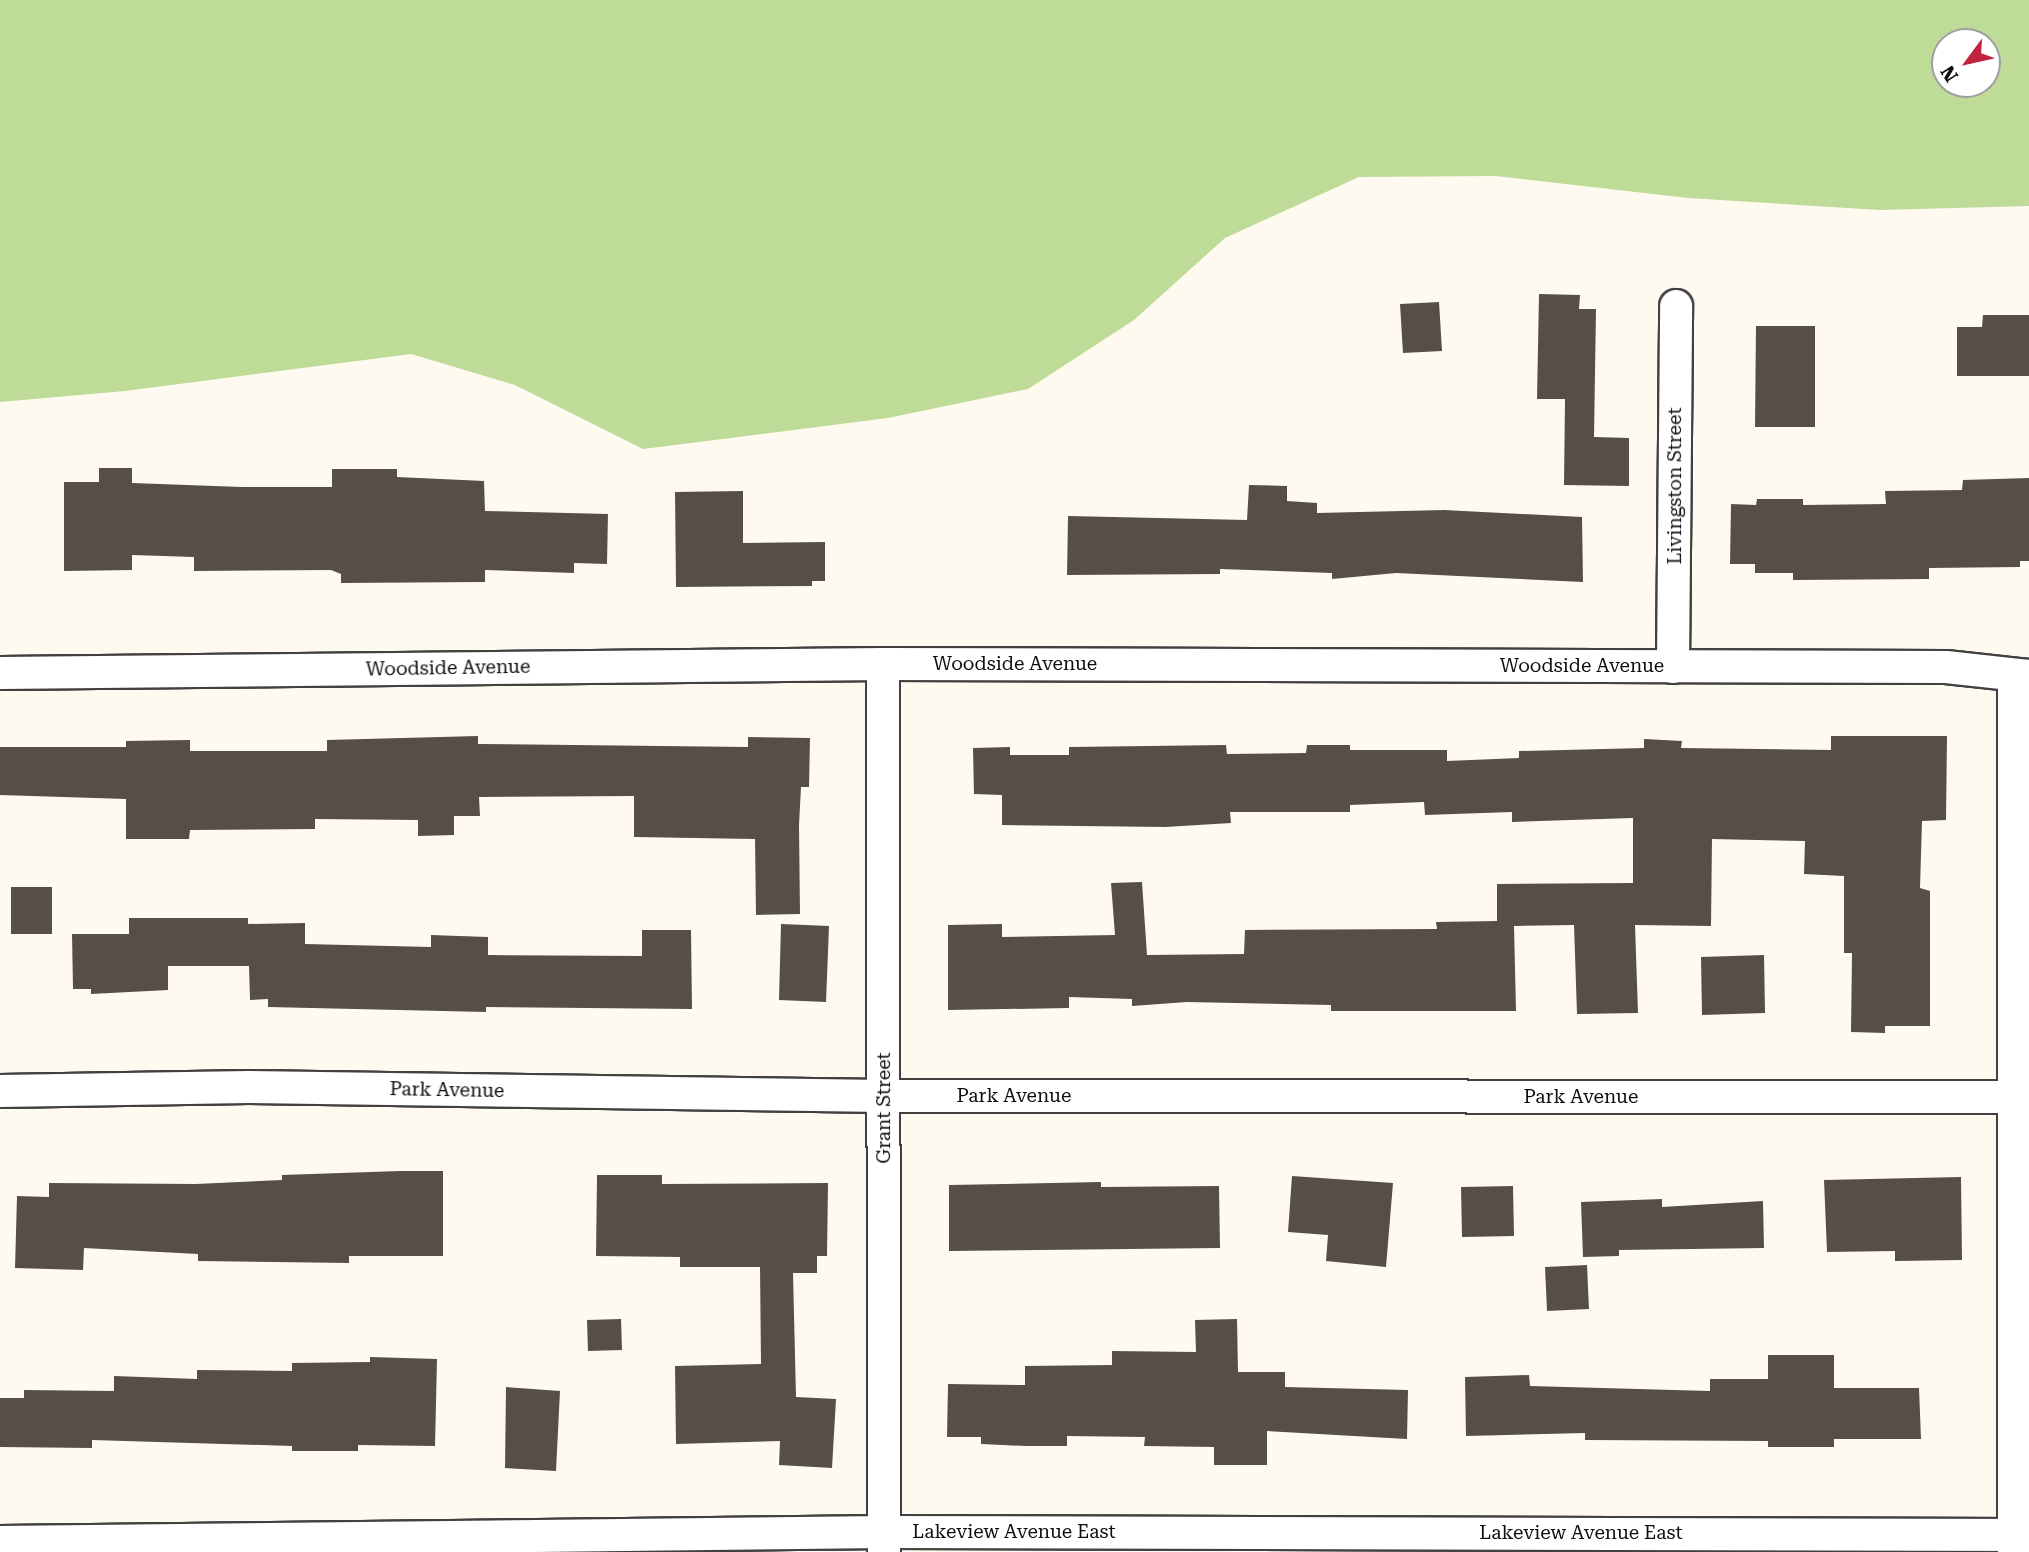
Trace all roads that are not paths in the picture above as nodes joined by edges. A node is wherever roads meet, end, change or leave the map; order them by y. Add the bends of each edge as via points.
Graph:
1 (1676, 306) dead end
2 (883, 664) junction
3 (1674, 667) junction
4 (0, 673) edge
5 (2021, 676) edge
6 (0, 1091) edge
7 (884, 1096) junction
8 (2022, 1097) edge
9 (2019, 1540) edge
10 (0, 1542) edge
11 (884, 1542) edge

1 - 3 street, Livingston Street
2 - 3 street, Woodside Avenue
2 - 4 street, Woodside Avenue
2 - 7 street, Grant Street
3 - 5 street, Woodside Avenue via 1946,667
5 - 8 street
6 - 7 street, Park Avenue via 249,1087
7 - 8 street, Park Avenue
7 - 11 street, Grant Street
8 - 9 street
9 - 11 street, Lakeview Avenue East
10 - 11 street, Lakeview Avenue East

